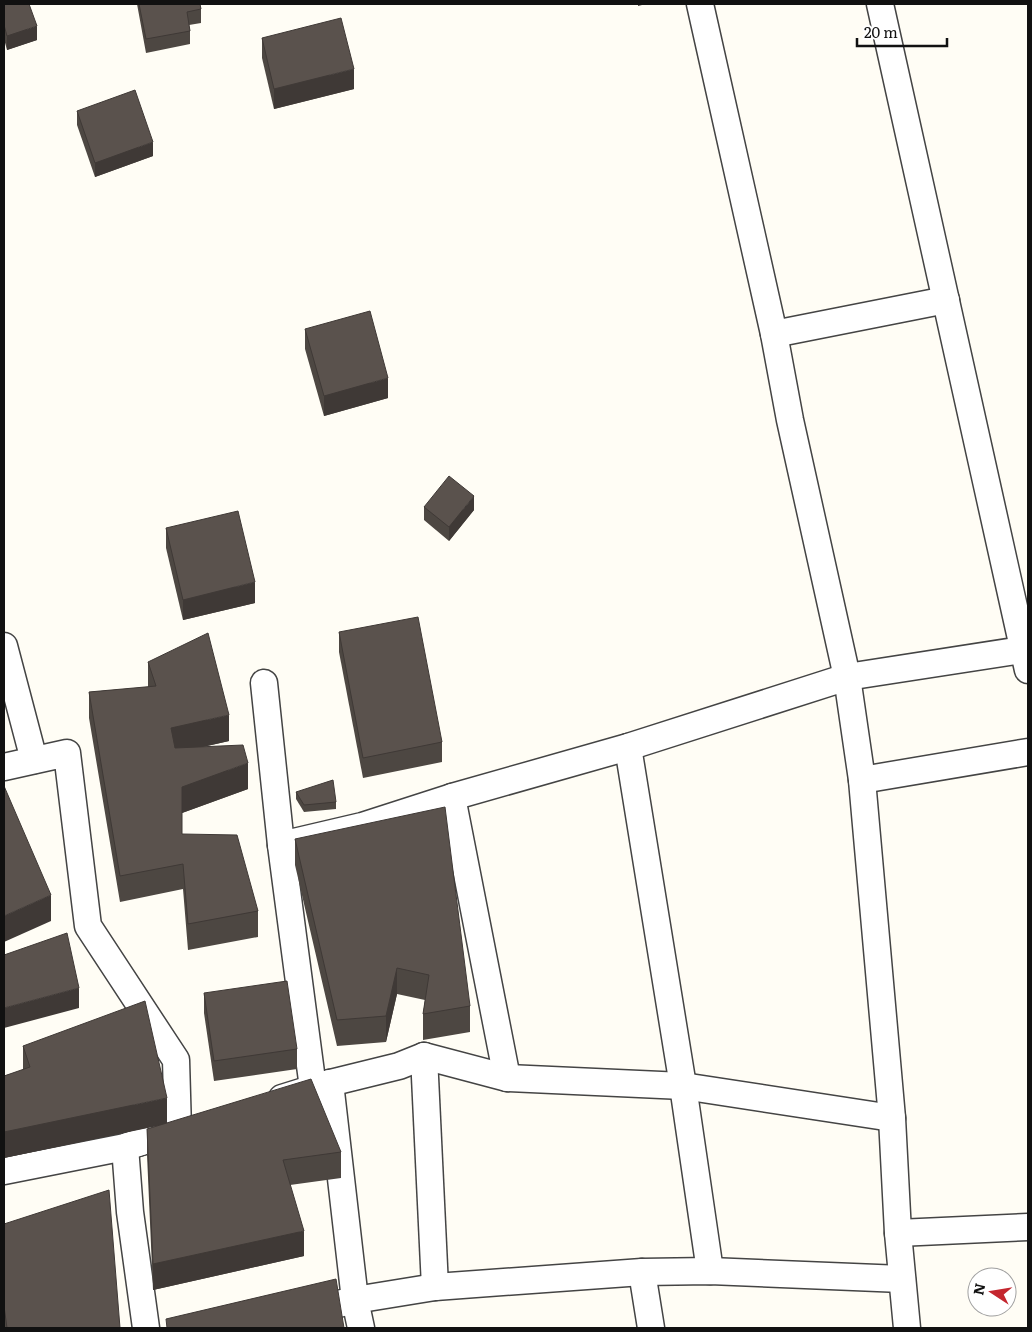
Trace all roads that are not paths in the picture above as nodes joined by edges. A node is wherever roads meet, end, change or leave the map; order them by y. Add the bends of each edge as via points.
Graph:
1 (700, 4) edge
2 (880, 4) edge
3 (946, 300) junction
4 (774, 334) junction
5 (5, 656) edge
6 (1027, 656) edge
7 (846, 677) junction
8 (264, 683) dead end
9 (628, 747) junction
10 (1028, 752) edge
11 (34, 760) junction
12 (4, 767) edge
13 (862, 780) junction
14 (452, 797) junction
15 (281, 845) junction
16 (424, 1056) junction
17 (508, 1078) junction
18 (322, 1085) junction
19 (683, 1086) junction
20 (257, 1106) edge
21 (892, 1118) junction
22 (200, 1124) edge
23 (125, 1147) junction
24 (4, 1171) edge
25 (1028, 1227) edge
26 (898, 1233) junction
27 (710, 1271) junction
28 (642, 1272) junction
29 (902, 1280) junction
30 (435, 1287) junction
31 (356, 1300) junction
32 (146, 1328) edge
33 (237, 1328) edge
34 (361, 1328) edge
35 (651, 1328) edge
36 (907, 1328) edge

1 - 4 street
2 - 3 street
3 - 4 street
3 - 6 street
4 - 7 street
5 - 11 street
6 - 7 street
7 - 9 street
7 - 13 street
8 - 15 street
9 - 14 street
9 - 19 street
10 - 13 street
11 - 12 street
11 - 23 street via 67,753 78,930 176,1060 178,1130
13 - 21 street
14 - 15 street via 362,826
14 - 17 street
15 - 18 street
16 - 17 street
16 - 18 street via 399,1066
16 - 30 street
17 - 19 street
18 - 20 street
18 - 31 street
19 - 21 street
19 - 27 street
21 - 26 street
22 - 23 street
23 - 24 street
23 - 32 street via 119,1214
25 - 26 street
26 - 29 street
27 - 28 street
27 - 29 street
28 - 30 street
28 - 35 street
29 - 36 street
30 - 31 street
31 - 33 street
31 - 34 street

